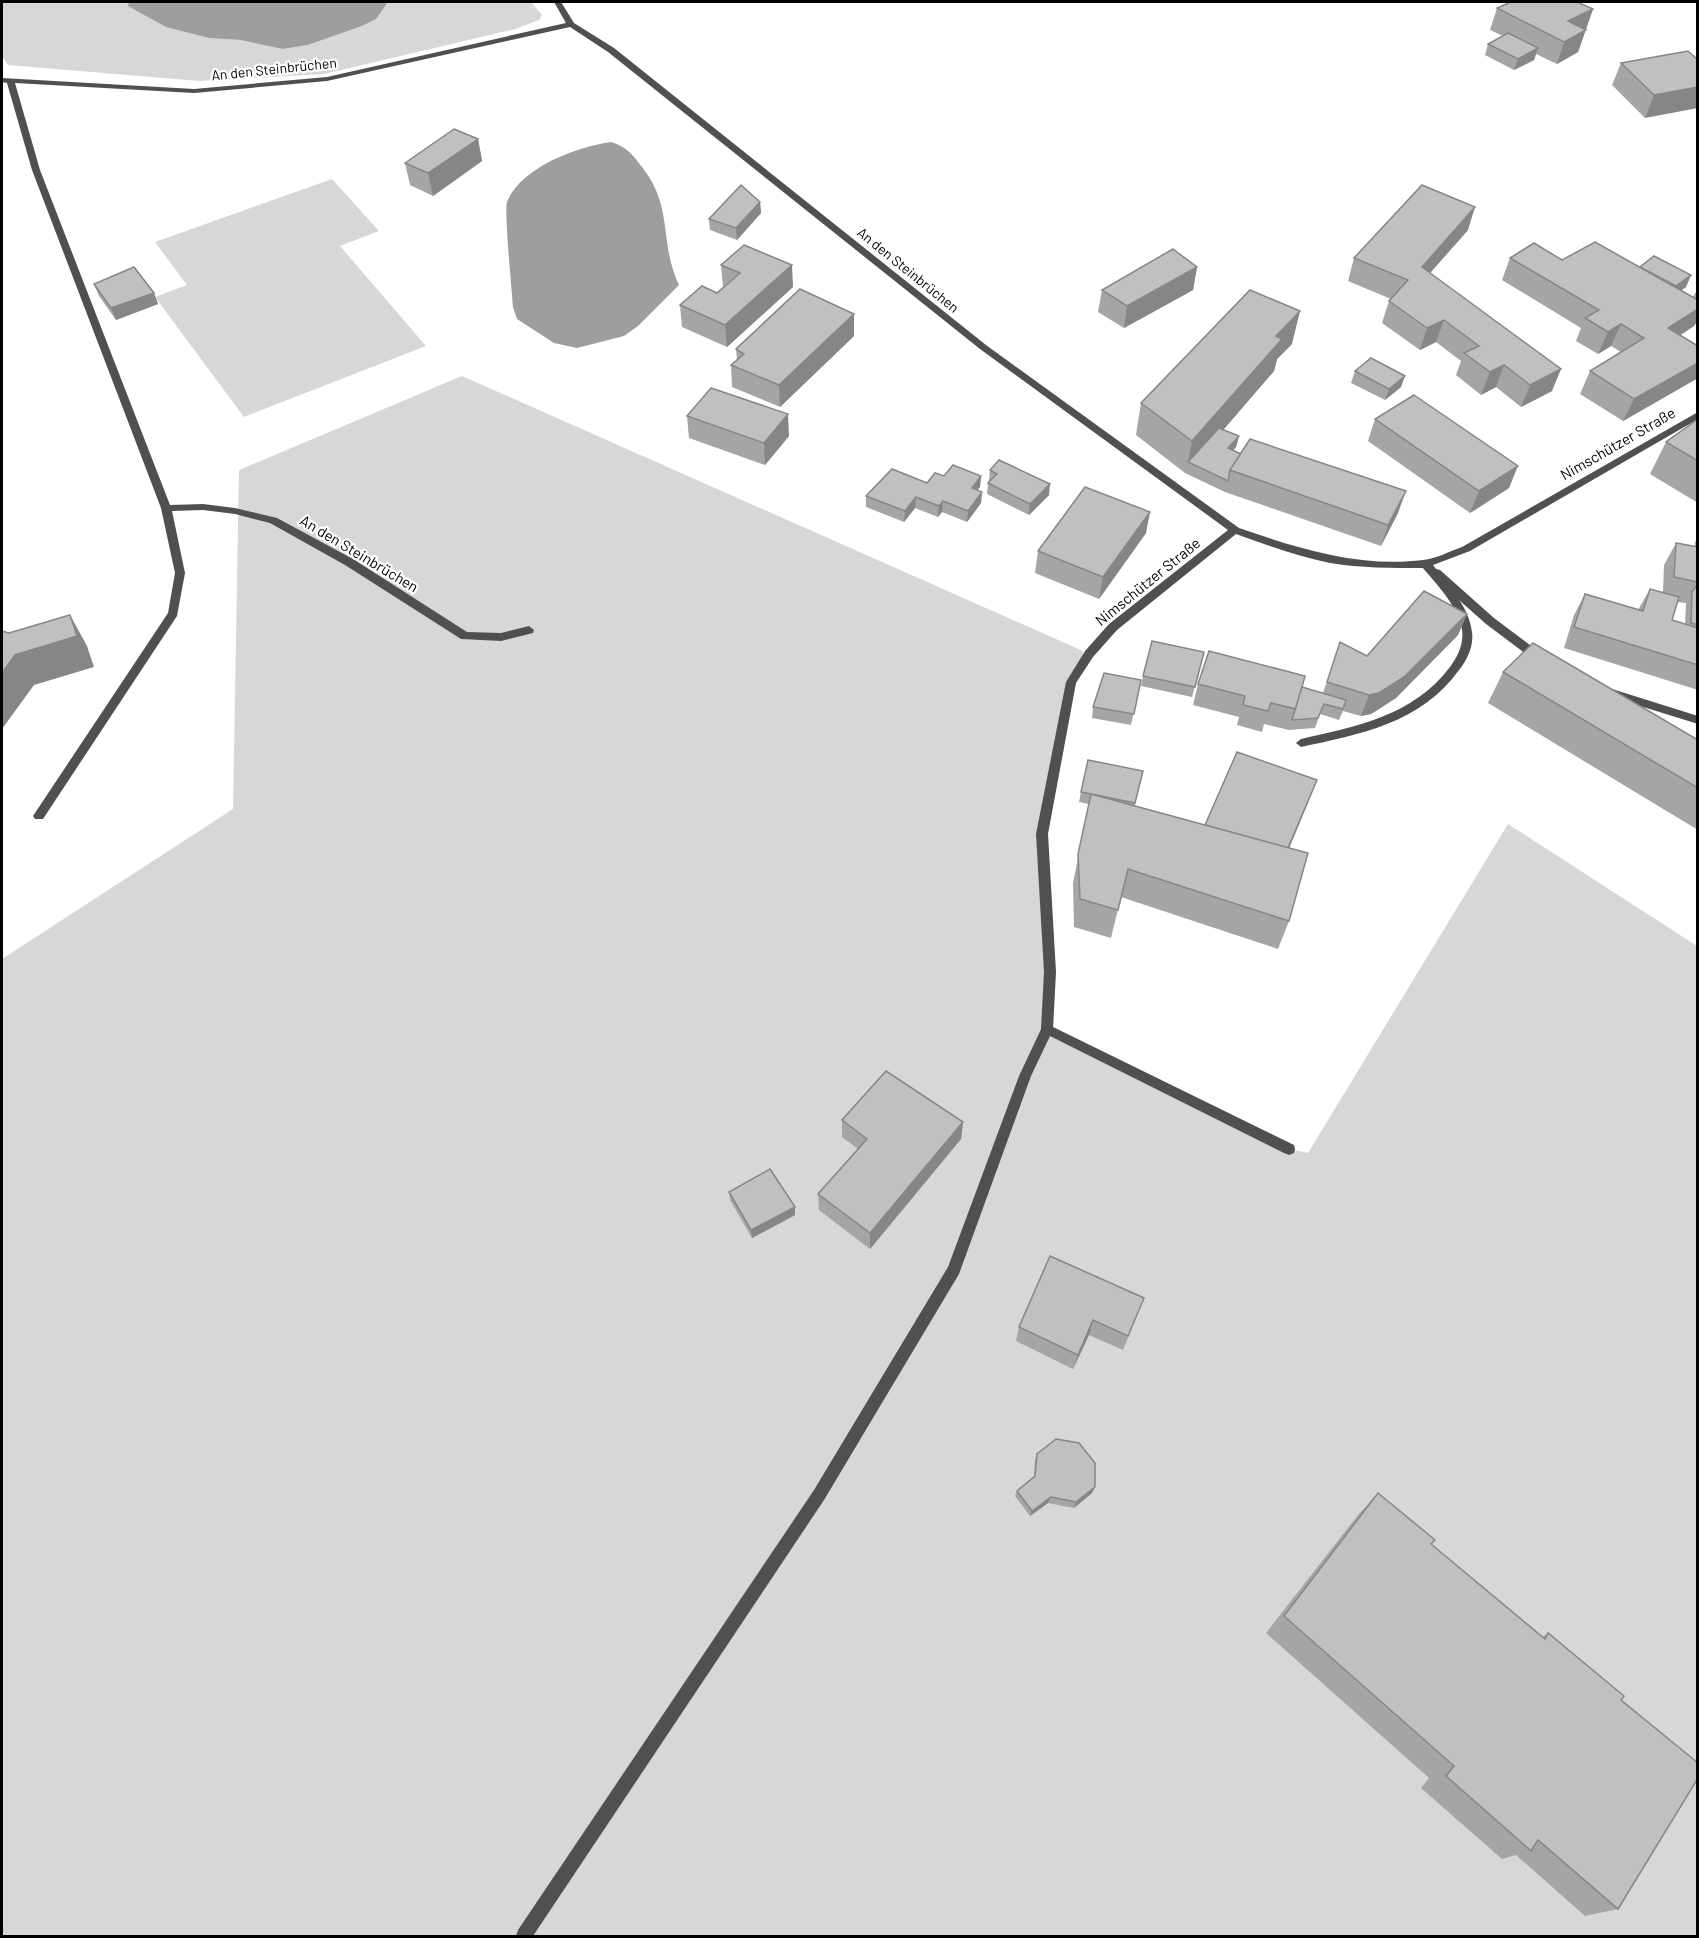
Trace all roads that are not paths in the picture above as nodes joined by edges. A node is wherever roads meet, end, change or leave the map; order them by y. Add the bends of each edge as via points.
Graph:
1 (558, 2) edge
2 (571, 24) junction
3 (6, 81) edge
4 (1698, 415) edge
5 (166, 508) junction
6 (1235, 530) junction
7 (1426, 564) junction
8 (529, 630) dead end
9 (1551, 666) edge
10 (1603, 697) edge
11 (1698, 720) edge
12 (1301, 743) dead end
13 (39, 816) dead end
14 (1047, 1029) junction
15 (1289, 1149) dead end
16 (524, 1936) edge

1 - 2 street, An den Steinbrüchen
2 - 3 street, An den Steinbrüchen via 327,79 194,91
2 - 6 street, An den Steinbrüchen via 611,50 983,347
3 - 5 street, An den Steinbrüchen via 36,170
4 - 7 street, Nimschützer Straße via 1466,549
5 - 8 street, An den Steinbrüchen via 214,509 273,520 349,562 465,636 501,637
5 - 13 street, An den Steinbrüchen via 180,573 173,613
6 - 7 street, Nimschützer Straße via 1330,559 1381,565
6 - 14 street, Nimschützer Straße via 1113,627 1071,682 1042,834 1050,972
7 - 9 street via 1490,621
7 - 12 street via 1463,616 1467,633 1468,648 1451,675 1422,703 1403,714 1368,728
10 - 11 street
14 - 15 street
14 - 16 street via 1025,1076 954,1270 819,1495

